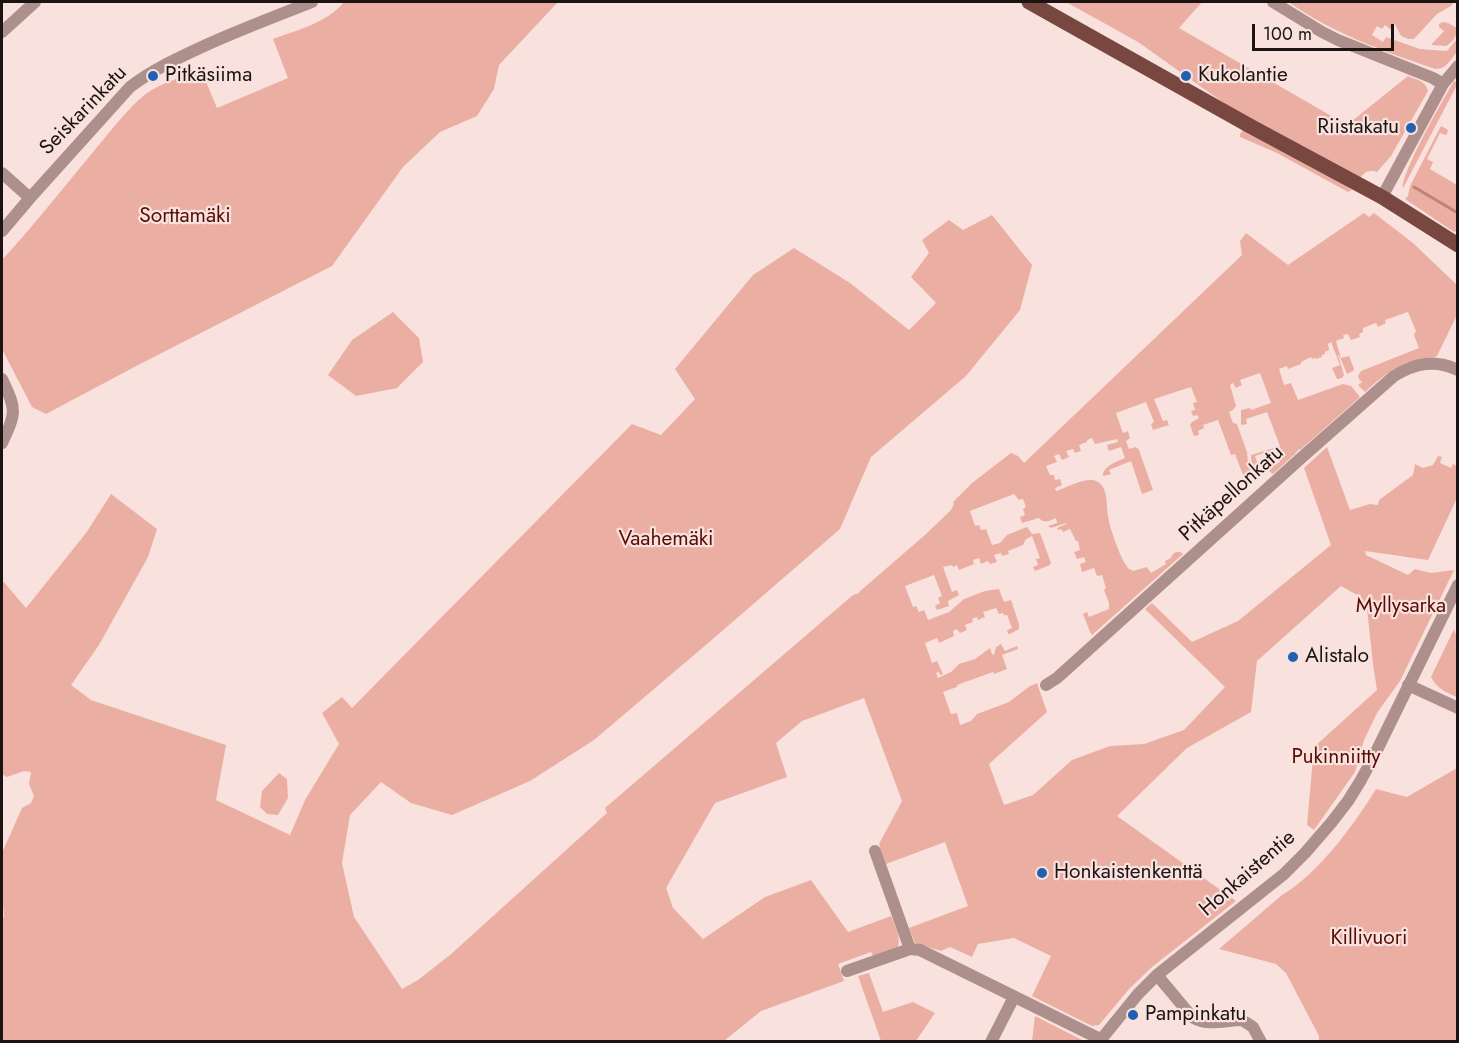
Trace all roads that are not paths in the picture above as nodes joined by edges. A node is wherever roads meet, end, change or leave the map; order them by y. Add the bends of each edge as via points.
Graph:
1 (35, 2) edge
2 (312, 2) edge
3 (1029, 2) edge
4 (1273, 2) edge
5 (2, 32) edge
6 (1458, 66) edge
7 (1443, 84) junction
8 (2, 173) edge
9 (1382, 197) junction
10 (30, 198) junction
11 (2, 231) edge
12 (1458, 245) edge
13 (1458, 370) edge
14 (2, 379) edge
15 (2, 443) edge
16 (1458, 585) edge
17 (1046, 685) dead end
18 (1408, 685) junction
19 (1458, 708) edge
20 (875, 852) dead end
21 (910, 949) junction
22 (847, 971) dead end
23 (1157, 975) junction
24 (1014, 997) junction
25 (1100, 1040) edge
26 (991, 1041) edge
27 (1261, 1041) edge

1 - 5 street
2 - 10 street, Seiskarinkatu via 237,31 144,76
3 - 9 main road
4 - 7 street via 1330,36
6 - 7 street
7 - 9 street
8 - 10 street
9 - 12 main road
10 - 11 street, Seiskarinkatu
13 - 17 street, Pitkäpellonkatu via 1429,363 1394,376
14 - 15 street via 13,413
16 - 18 street, Honkaistentie
18 - 19 street
18 - 23 street, Honkaistentie via 1361,780 1321,836 1284,874
20 - 21 street
21 - 22 street
21 - 24 street via 920,950
23 - 25 street, Honkaistentie
23 - 27 street via 1192,1017 1212,1023 1242,1020 1253,1027
24 - 25 street
24 - 26 street

